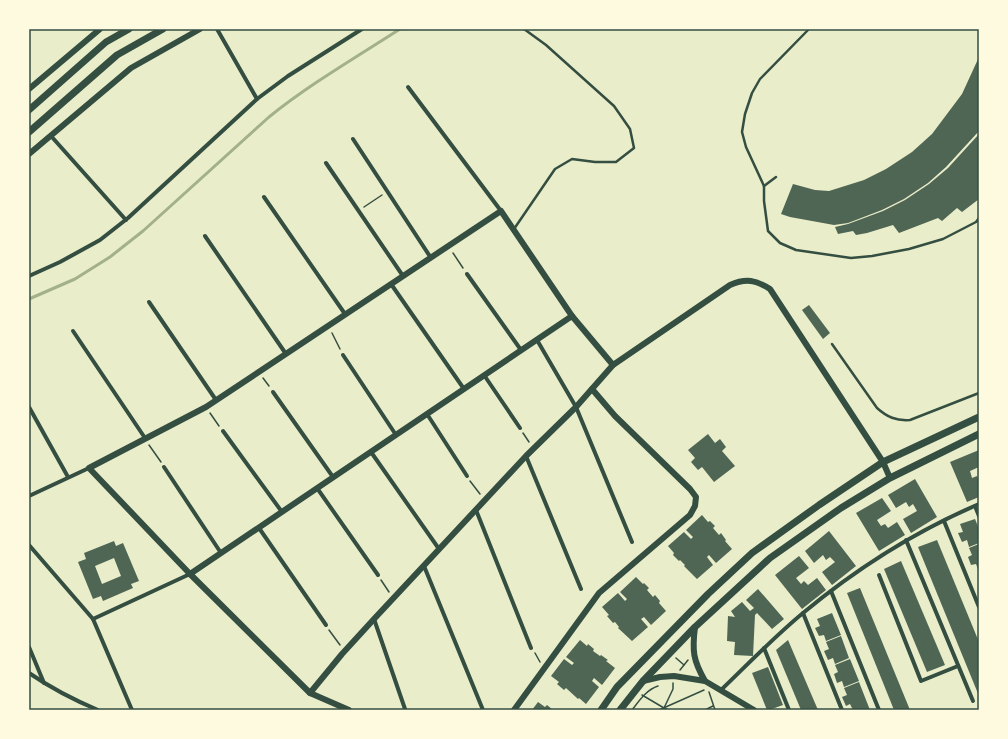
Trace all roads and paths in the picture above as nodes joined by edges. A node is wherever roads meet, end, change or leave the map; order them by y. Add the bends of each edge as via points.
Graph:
1 (100, 29) edge
2 (128, 29) edge
3 (163, 29) edge
4 (200, 29) edge
5 (217, 29) edge
6 (362, 29) edge
7 (524, 29) edge
8 (809, 29) edge
9 (408, 87) dead end
10 (29, 89) edge
11 (257, 99) junction
12 (29, 110) edge
13 (29, 132) edge
14 (51, 136) junction
15 (353, 139) dead end
16 (29, 154) edge
17 (326, 163) dead end
18 (776, 177) dead end
19 (764, 186) junction
20 (387, 191) junction
21 (264, 197) dead end
22 (358, 210) junction
23 (501, 211) junction
24 (979, 218) edge
25 (126, 220) junction
26 (514, 229) junction
27 (205, 236) dead end
28 (448, 246) junction
29 (431, 258) junction
30 (467, 274) joint
31 (29, 276) edge
32 (403, 276) junction
33 (391, 284) junction
34 (149, 302) dead end
35 (345, 314) junction
36 (572, 316) junction
37 (328, 326) junction
38 (72, 331) dead end
39 (537, 340) junction
40 (832, 344) dead end
41 (521, 350) junction
42 (286, 354) junction
43 (343, 355) joint
44 (613, 365) junction
45 (259, 371) junction
46 (484, 375) junction
47 (464, 389) junction
48 (592, 390) junction
49 (273, 392) joint
50 (979, 393) edge
51 (216, 400) junction
52 (206, 406) junction
53 (29, 407) edge
54 (576, 407) junction
55 (427, 414) junction
56 (979, 416) edge
57 (520, 428) joint
58 (223, 431) joint
59 (979, 434) edge
60 (396, 435) junction
61 (145, 438) junction
62 (533, 449) junction
63 (371, 452) junction
64 (526, 456) junction
65 (883, 462) junction
66 (164, 467) joint
67 (89, 468) junction
68 (467, 476) joint
69 (68, 477) junction
70 (333, 477) junction
71 (890, 478) junction
72 (317, 488) junction
73 (29, 496) edge
74 (484, 501) junction
75 (977, 505) edge
76 (476, 510) junction
77 (282, 512) junction
78 (979, 516) edge
79 (944, 520) junction
80 (259, 528) junction
81 (906, 540) junction
82 (632, 542) dead end
83 (29, 545) edge
84 (439, 549) junction
85 (221, 553) junction
86 (424, 566) junction
87 (190, 574) junction
88 (378, 575) joint
89 (879, 575) dead end
90 (581, 589) dead end
91 (831, 591) junction
92 (394, 598) junction
93 (979, 607) edge
94 (803, 613) junction
95 (93, 619) junction
96 (374, 619) junction
97 (326, 625) joint
98 (695, 627) junction
99 (29, 646) edge
100 (531, 648) joint
101 (764, 648) junction
102 (345, 651) junction
103 (694, 654) junction
104 (958, 666) junction
105 (544, 668) junction
106 (29, 673) edge
107 (674, 676) junction
108 (705, 680) junction
109 (643, 681) junction
110 (44, 683) junction
111 (667, 684) dead end
112 (660, 686) dead end
113 (721, 690) junction
114 (635, 691) junction
115 (310, 693) junction
116 (643, 696) junction
117 (973, 701) dead end
118 (714, 706) junction
119 (405, 709) dead end
120 (663, 709) edge
121 (98, 710) edge
122 (132, 710) edge
123 (349, 710) edge
124 (483, 710) edge
125 (514, 710) edge
126 (601, 710) edge
127 (620, 710) edge
128 (632, 710) edge
129 (659, 710) edge
130 (669, 710) edge
131 (705, 710) edge
132 (715, 710) edge
133 (754, 710) edge
134 (789, 710) edge
135 (842, 710) edge
136 (879, 710) edge

1 - 10 street
2 - 12 main road via 106,42
3 - 13 main road via 117,55
4 - 14 street via 131,68
5 - 11 street
6 - 11 street
7 - 26 lane via 546,45 614,106 630,128 634,148 616,162 572,159 556,169
8 - 19 lane via 760,79 745,114 742,132
9 - 23 street
11 - 25 street
14 - 16 street
14 - 25 street
15 - 20 street
17 - 22 street
18 - 19 lane
19 - 24 lane via 768,232 780,243 796,250 829,256 851,258 909,249 943,239
20 - 22 path
20 - 29 street
21 - 35 street
22 - 32 street
23 - 26 street
23 - 28 street
25 - 31 street via 100,240
26 - 36 street
27 - 42 street
28 - 29 street
28 - 30 path
29 - 32 street
30 - 41 street
32 - 33 street
33 - 35 street
33 - 47 street
34 - 51 street
35 - 37 street
36 - 39 street
36 - 44 street
37 - 42 street
37 - 43 path
38 - 61 street
39 - 41 street
39 - 54 street
40 - 50 lane via 876,408 894,420 910,420
41 - 46 street
42 - 45 street
43 - 60 street
44 - 48 street
44 - 65 street via 730,285 739,281 761,284 770,289
45 - 49 path
45 - 51 street
46 - 47 street
46 - 57 street
47 - 55 street
48 - 54 street
48 - 105 street via 690,489 696,497 695,506 690,515 599,593
49 - 70 street
51 - 52 street
52 - 58 path
52 - 61 street
53 - 69 street
54 - 62 street
54 - 82 street
55 - 60 street
55 - 68 street
56 - 65 main road
57 - 62 path
58 - 77 street
59 - 71 main road
60 - 63 street
61 - 66 path
61 - 67 street
62 - 64 street
63 - 70 street
63 - 84 street
64 - 74 street
64 - 90 street
65 - 71 street
65 - 126 main road via 752,554 708,594 617,687
66 - 85 street
67 - 69 street
67 - 87 street
68 - 74 path
69 - 73 street
70 - 72 street
71 - 98 main road via 841,508 770,558
72 - 77 street
72 - 88 street
74 - 76 street
75 - 78 street
75 - 79 street
76 - 84 street
76 - 100 street
77 - 80 street
79 - 81 street
79 - 93 street
80 - 85 street
80 - 97 street
81 - 91 street
81 - 104 street
83 - 95 street
84 - 86 street
85 - 87 street
86 - 92 street
86 - 124 street
87 - 95 street
87 - 115 street
88 - 92 path
89 - 104 street via 920,681
91 - 94 street
91 - 136 street
92 - 96 street
94 - 101 street
94 - 135 street
95 - 122 street
96 - 102 street
96 - 119 street
97 - 102 path
98 - 103 street
98 - 109 main road
99 - 110 street
100 - 105 path
101 - 113 street
101 - 134 street
102 - 115 street
103 - 107 path
103 - 108 street via 698,669
104 - 117 street
105 - 125 street
106 - 110 street
107 - 108 street
107 - 109 street
108 - 113 street
109 - 114 main road
110 - 121 street
111 - 120 path via 673,681
112 - 116 path
113 - 133 street
114 - 116 path
114 - 127 main road
115 - 123 street
116 - 120 path
116 - 128 path
118 - 120 path via 708,688
118 - 131 path
118 - 132 path
120 - 129 path
120 - 130 path

